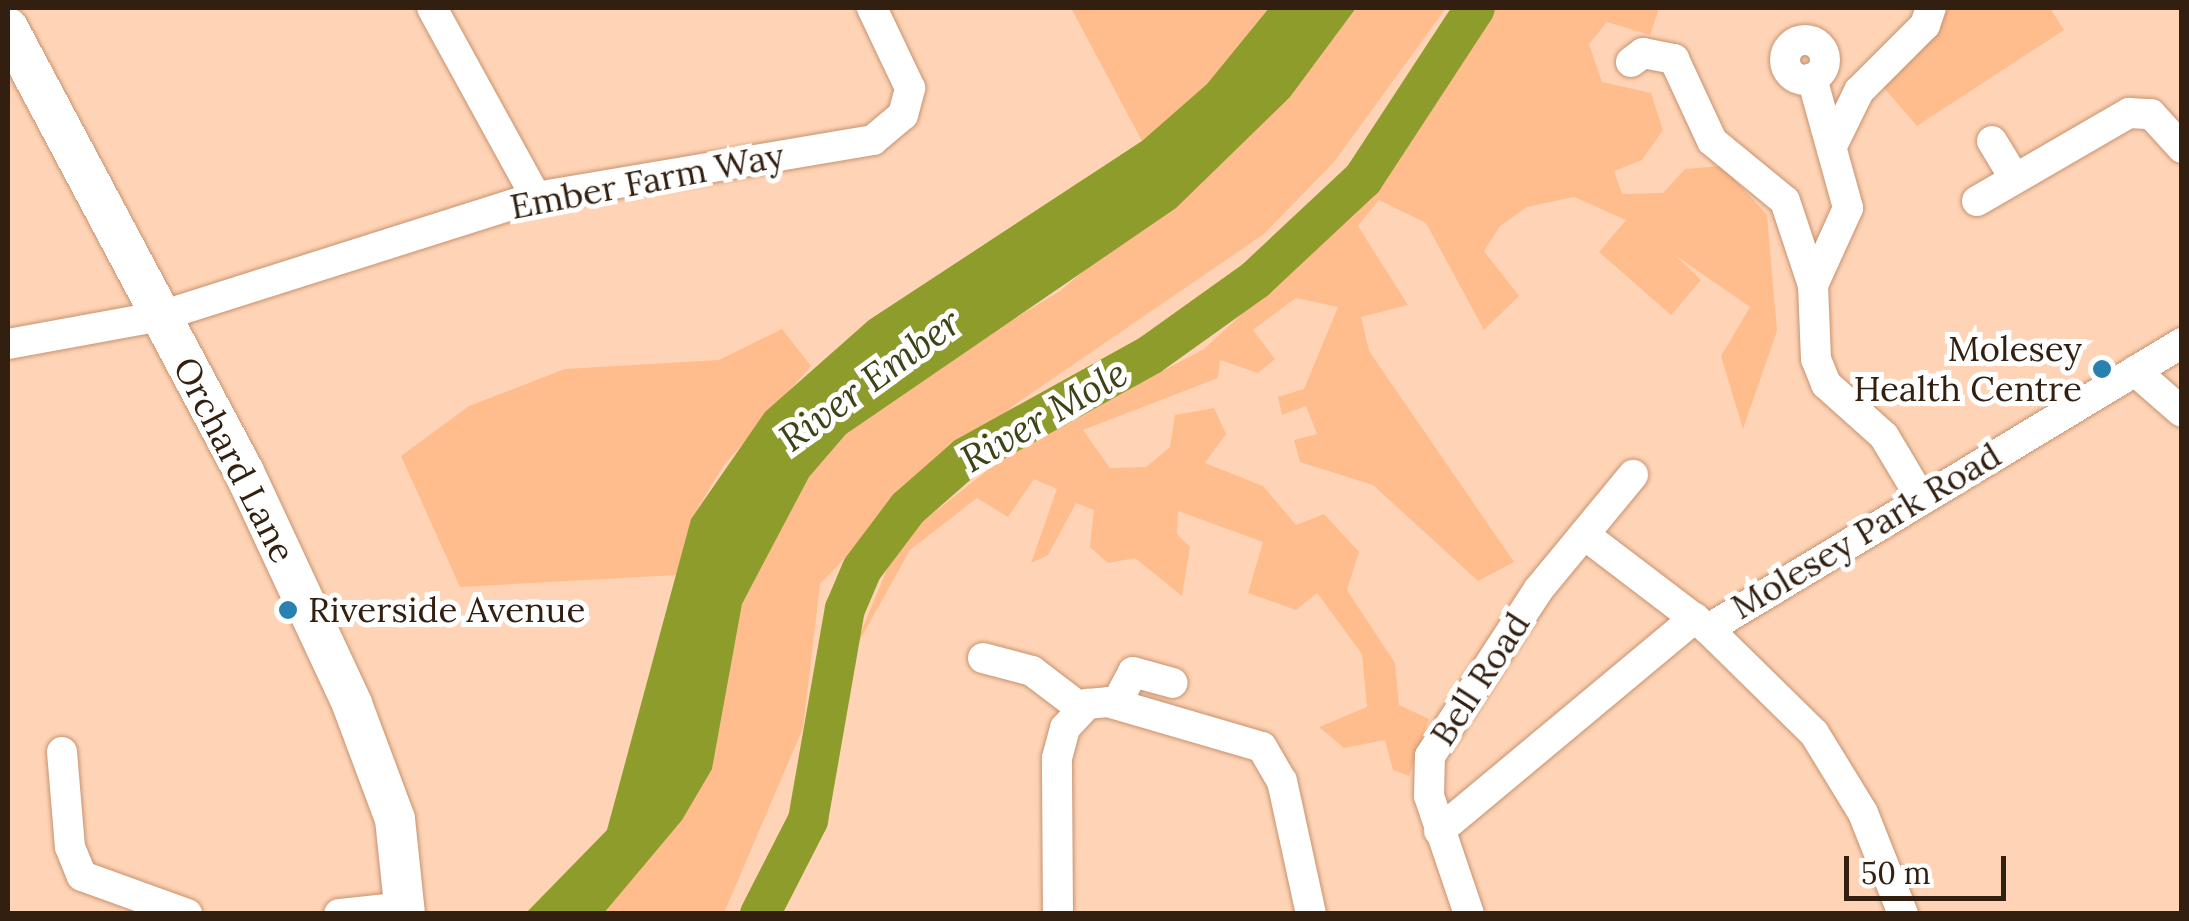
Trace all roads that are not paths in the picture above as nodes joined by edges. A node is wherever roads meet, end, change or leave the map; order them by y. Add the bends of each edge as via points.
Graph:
1 (432, 8) edge
2 (872, 8) edge
3 (1931, 8) edge
4 (8, 28) edge
5 (1631, 62) dead end
6 (1812, 78) dead end
7 (1992, 141) dead end
8 (1834, 142) junction
9 (2182, 148) edge
10 (2015, 179) junction
11 (536, 196) junction
12 (1977, 201) dead end
13 (1813, 286) junction
14 (161, 316) junction
15 (8, 344) edge
16 (2182, 344) edge
17 (2136, 370) junction
18 (2182, 412) edge
19 (1633, 475) dead end
20 (1922, 498) junction
21 (1586, 536) junction
22 (1701, 624) junction
23 (984, 658) dead end
24 (1173, 683) dead end
25 (1116, 704) junction
26 (1082, 709) junction
27 (62, 752) dead end
28 (1439, 831) junction
29 (405, 910) edge
30 (187, 914) edge
31 (339, 914) edge
32 (1058, 914) edge
33 (1310, 914) edge
34 (1469, 914) edge
35 (1903, 914) edge

1 - 11 street
2 - 11 street, Ember Farm Way via 910,88 903,115 873,140
3 - 8 street via 1859,92
4 - 14 main road, Orchard Lane
5 - 13 street via 1660,52 1674,60 1712,141 1785,202
6 - 8 street
7 - 10 street
8 - 13 street via 1848,208
9 - 10 street via 2151,114 2129,113
10 - 12 street
11 - 14 street, Ember Farm Way
13 - 20 street via 1810,325 1826,384 1884,436
14 - 15 street, Ember Farm Way
14 - 29 main road, Orchard Lane via 352,704 395,819
16 - 17 street, Molesey Park Road
17 - 18 street
17 - 20 street, Molesey Park Road
19 - 21 street, Bell Road
20 - 22 street, Molesey Park Road
21 - 22 street
21 - 28 street, Bell Road via 1508,632 1436,745 1428,781
22 - 28 street, Molesey Park Road
22 - 35 street via 1814,733 1863,813
23 - 26 street via 1032,671
24 - 25 street via 1133,672
25 - 26 street
25 - 33 street via 1262,746 1282,781
26 - 32 street via 1057,758
27 - 30 street via 70,847 82,876
28 - 34 street, Bell Road
29 - 31 street

